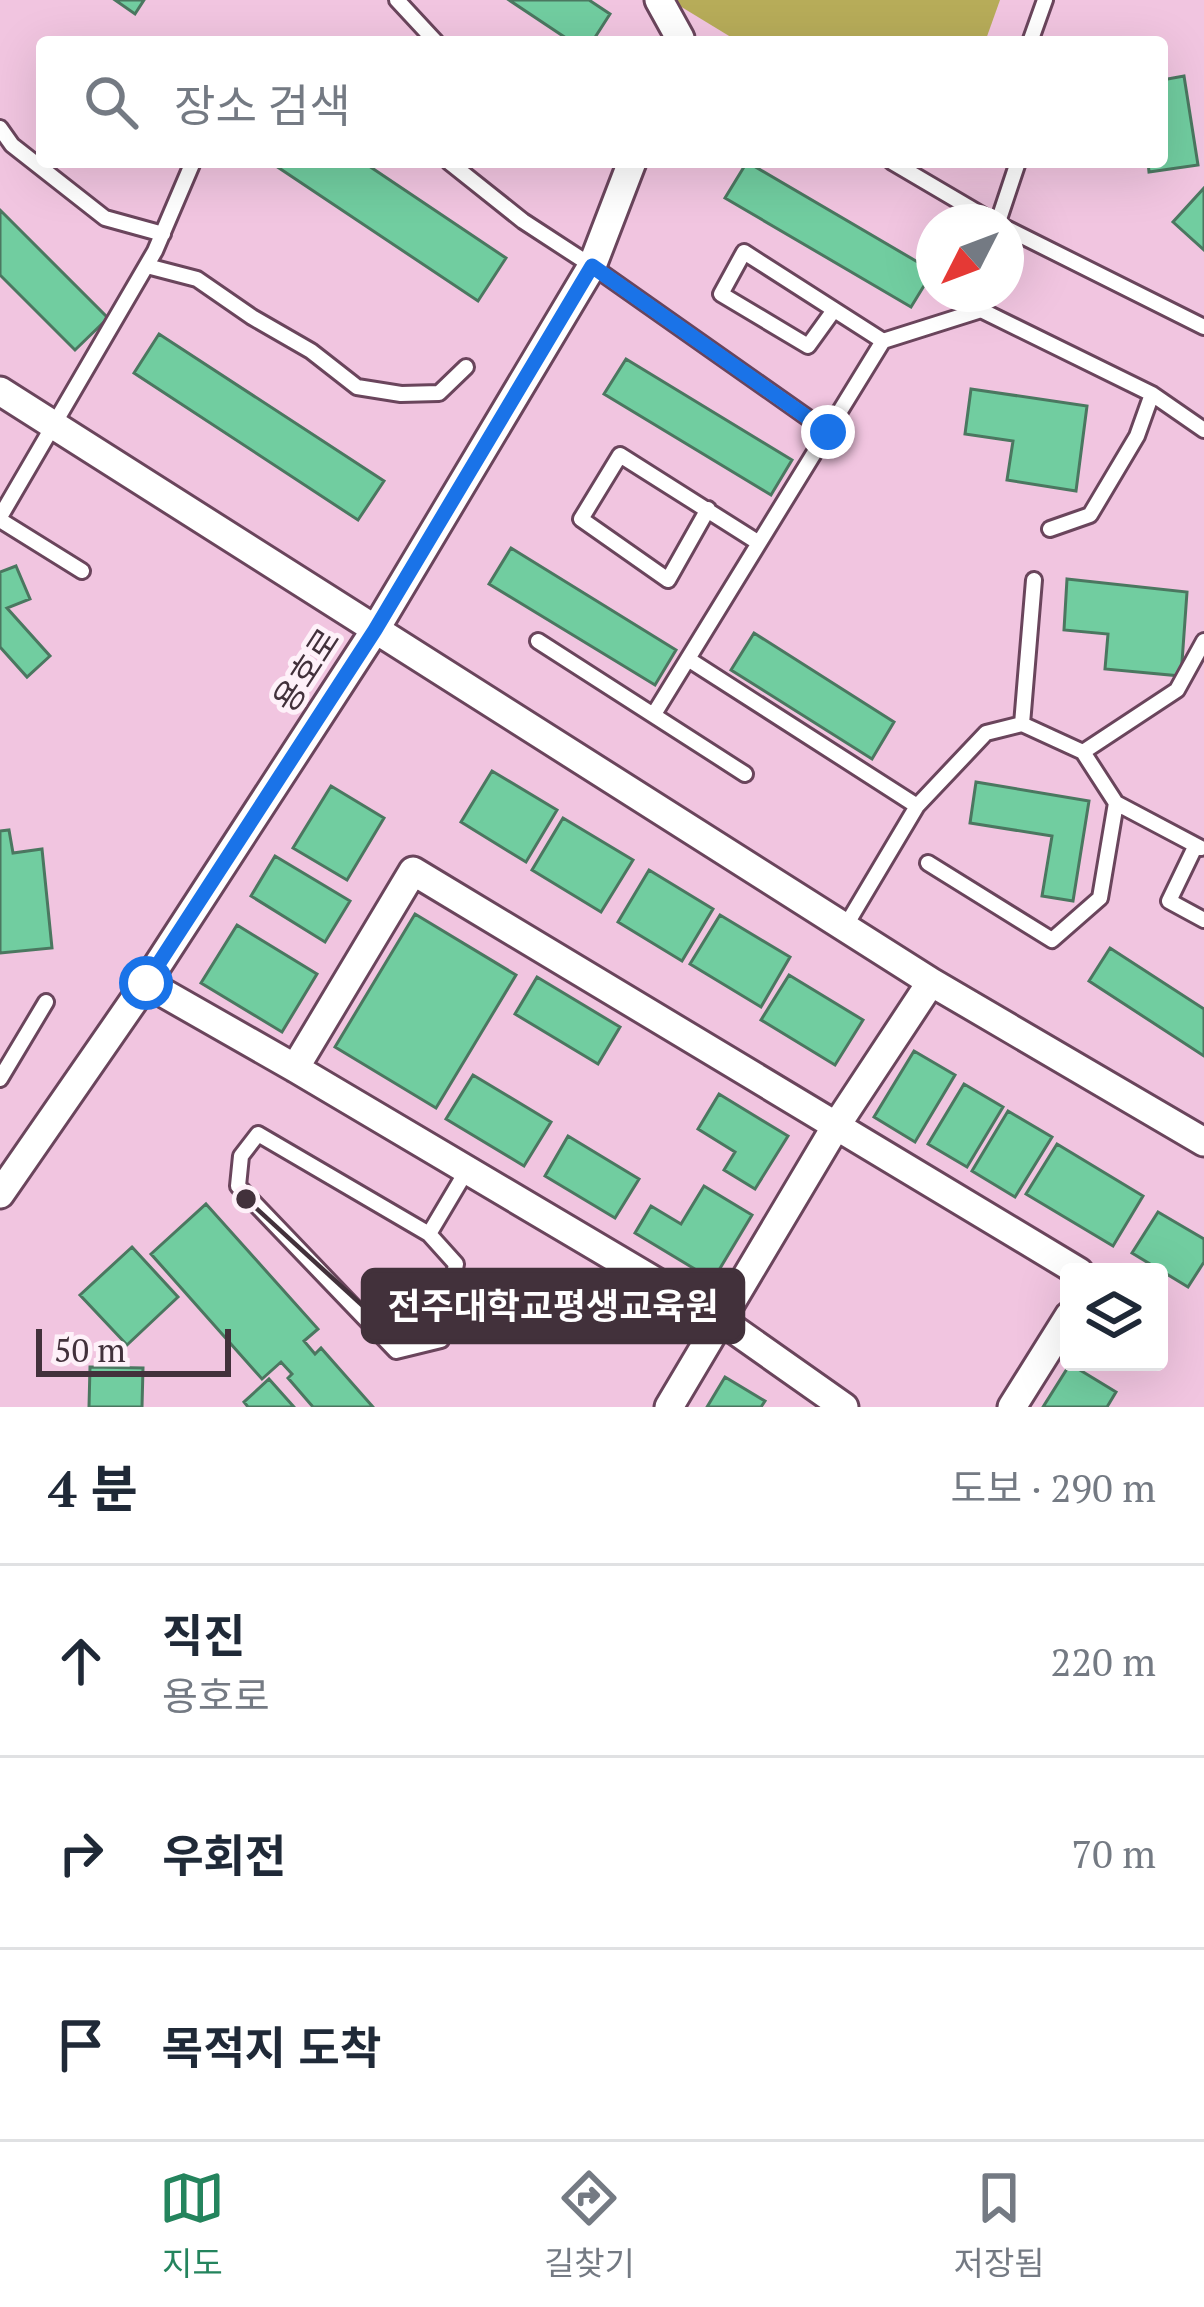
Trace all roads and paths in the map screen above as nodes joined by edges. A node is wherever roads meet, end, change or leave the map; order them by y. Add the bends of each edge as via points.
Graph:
1 (397, 0) edge
2 (659, 0) edge
3 (1045, 0) edge
4 (430, 36) edge
5 (680, 36) edge
6 (1032, 36) edge
7 (0, 128) edge
8 (36, 164) edge
9 (41, 168) edge
10 (190, 168) edge
11 (457, 168) edge
12 (630, 168) edge
13 (902, 168) edge
14 (1016, 168) edge
15 (965, 204) edge
16 (1003, 204) edge
17 (163, 234) junction
18 (1024, 237) edge
19 (147, 266) junction
20 (592, 266) junction
21 (834, 310) junction
22 (1204, 327) edge
23 (884, 341) junction
24 (466, 367) dead end
25 (0, 392) edge
26 (1152, 394) junction
27 (56, 425) junction
28 (1204, 430) edge
29 (828, 432) junction
30 (709, 509) junction
31 (0, 519) edge
32 (1050, 529) dead end
33 (759, 543) junction
34 (82, 571) dead end
35 (1034, 580) dead end
36 (375, 630) junction
37 (538, 641) dead end
38 (1204, 641) edge
39 (688, 659) junction
40 (654, 714) junction
41 (1022, 724) junction
42 (1083, 752) junction
43 (745, 774) dead end
44 (1116, 802) junction
45 (917, 806) junction
46 (1200, 848) edge
47 (928, 863) dead end
48 (1204, 920) edge
49 (845, 927) junction
50 (931, 982) junction
51 (146, 983) junction
52 (46, 1002) dead end
53 (296, 1067) junction
54 (0, 1079) edge
55 (836, 1126) junction
56 (1204, 1142) edge
57 (467, 1170) junction
58 (0, 1194) edge
59 (429, 1234) junction
60 (1064, 1263) edge
61 (722, 1321) junction
62 (1060, 1330) edge
63 (842, 1406) edge
64 (669, 1407) edge
65 (1012, 1407) edge

1 - 4 lane
2 - 5 street
3 - 6 lane
7 - 8 lane
9 - 17 lane via 105,218
10 - 17 lane
11 - 20 lane
12 - 20 street, 용호로
13 - 15 lane
14 - 16 lane
17 - 19 lane
18 - 22 lane
19 - 24 lane via 197,279 357,387 439,393
19 - 27 lane
20 - 29 lane
20 - 36 street, 용호로
21 - 21 lane via 744,252 722,294 808,346
21 - 23 lane
23 - 26 lane via 981,310
23 - 29 lane
25 - 27 street
26 - 28 lane
26 - 32 lane via 1090,515
27 - 31 lane
27 - 36 street
29 - 33 lane
30 - 30 lane via 620,455 581,519 668,580
30 - 33 lane
31 - 34 lane
33 - 39 lane
35 - 41 lane
36 - 49 street
36 - 51 street, 용호로
37 - 40 lane
38 - 42 lane via 1177,690
39 - 40 lane
39 - 45 lane
40 - 43 lane
41 - 42 lane
41 - 45 lane via 986,733
42 - 44 lane
44 - 46 lane
44 - 47 lane via 1100,898 1052,940
45 - 49 lane
46 - 48 lane via 1169,901
49 - 50 street
50 - 55 street
50 - 56 street
51 - 53 street
51 - 58 street, 용호로
52 - 54 lane
53 - 55 street via 413,871
53 - 57 street
55 - 60 street
55 - 61 street
57 - 59 lane
57 - 61 street
59 - 59 lane via 456,1264 441,1340 396,1351 238,1186 241,1156 258,1134
61 - 63 street
61 - 64 street
62 - 65 street

